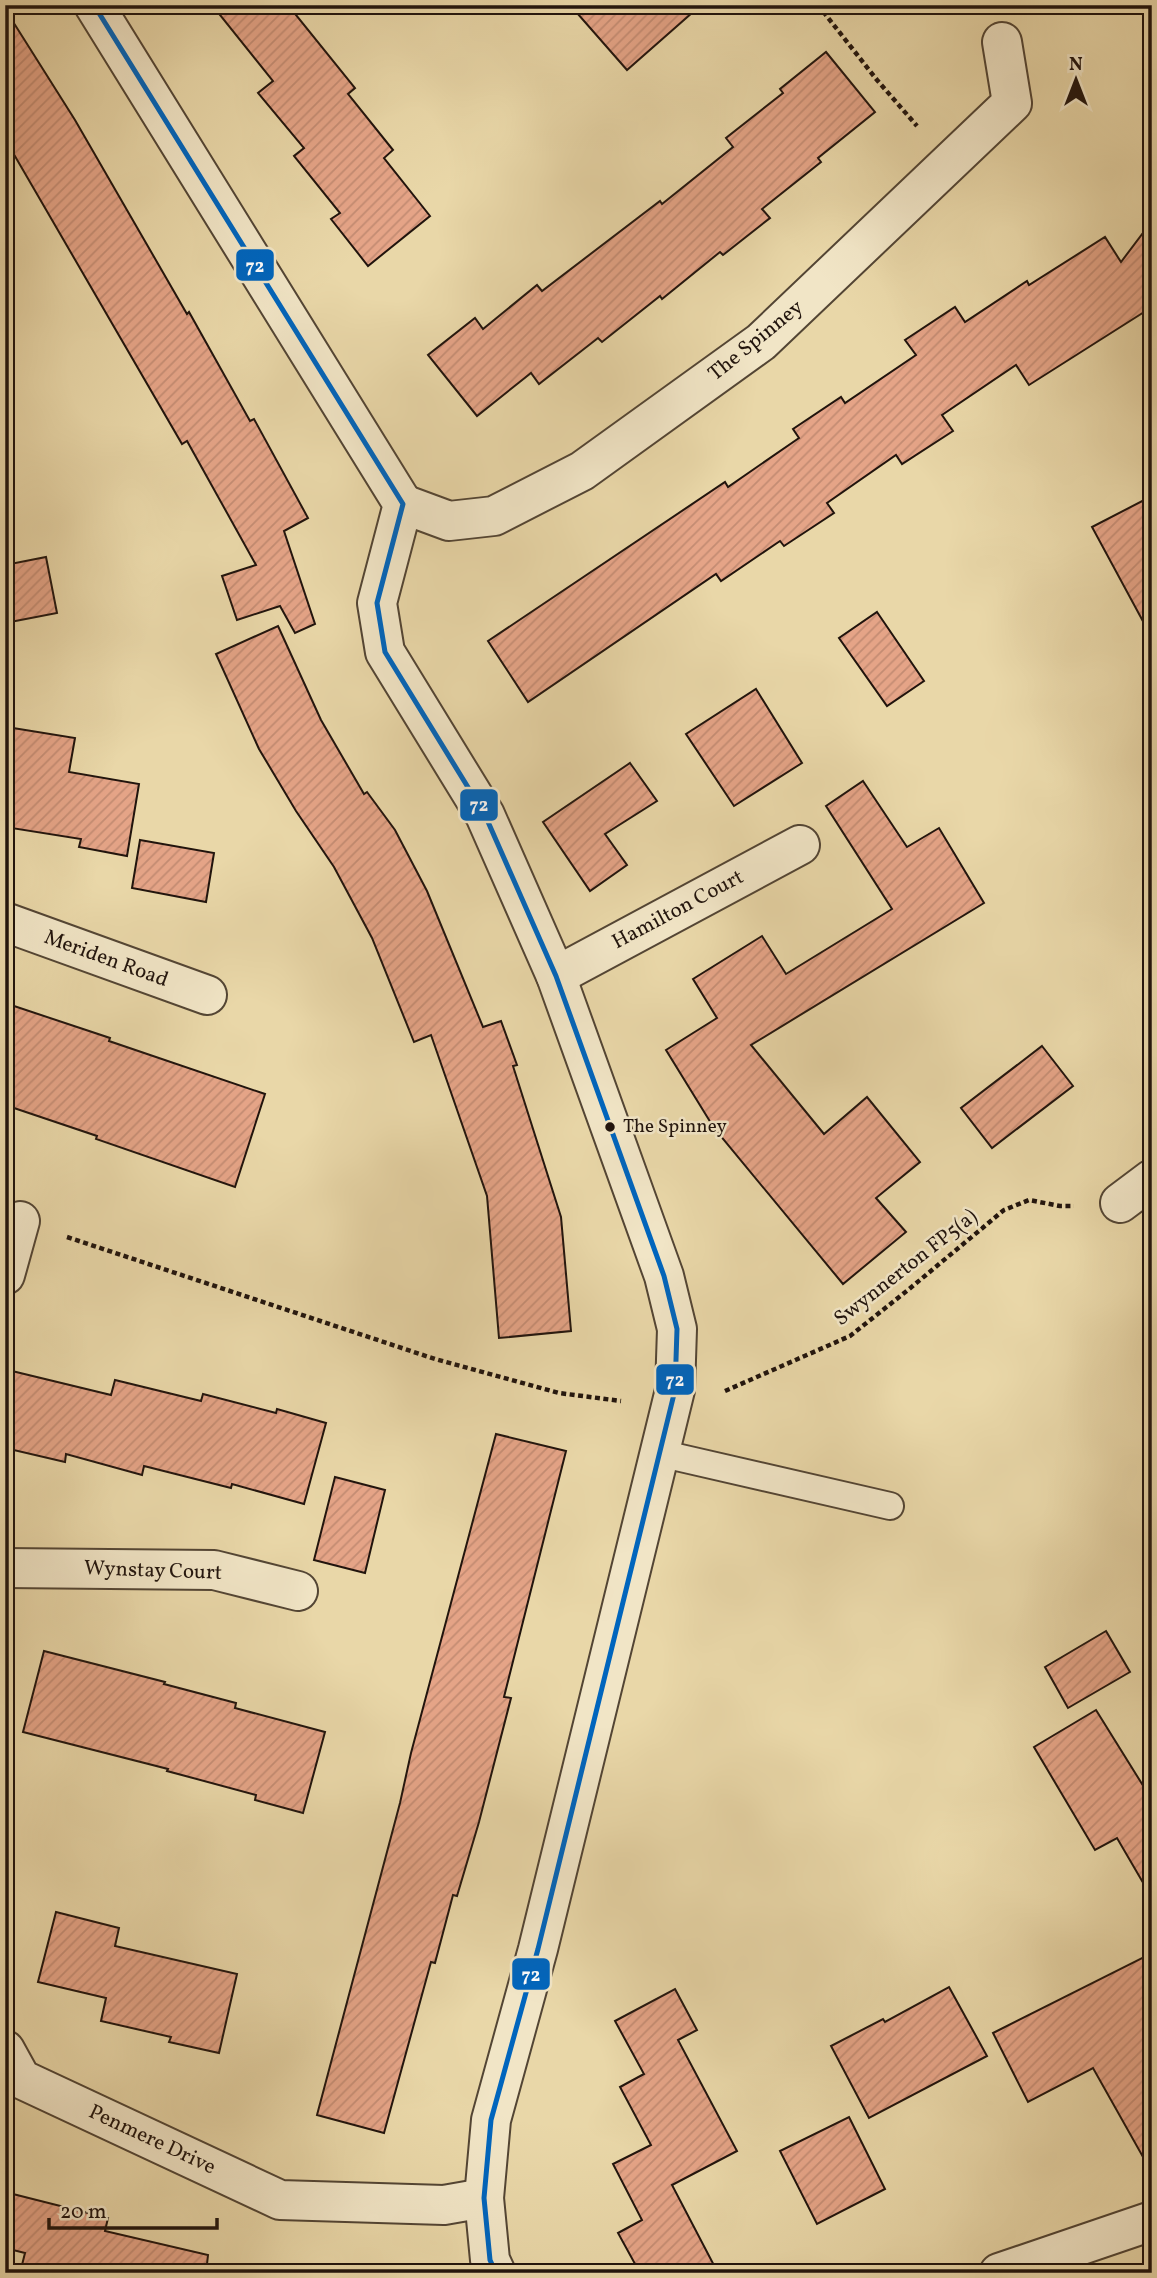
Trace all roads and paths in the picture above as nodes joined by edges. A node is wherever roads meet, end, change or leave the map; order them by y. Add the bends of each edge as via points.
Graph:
1 (94, 5) edge
2 (818, 5) edge
3 (1002, 42) dead end
4 (950, 163) junction
5 (403, 505) junction
6 (800, 845) dead end
7 (5, 922) edge
8 (556, 976) junction
9 (207, 995) dead end
10 (1152, 1179) edge
11 (1120, 1203) joint
12 (20, 1221) joint
13 (5, 1275) edge
14 (675, 1390) junction
15 (659, 1453) junction
16 (890, 1506) dead end
17 (5, 1568) edge
18 (298, 1591) dead end
19 (5, 2050) edge
20 (484, 2198) junction
21 (1152, 2221) edge
22 (496, 2273) edge
23 (999, 2273) edge

1 - 5 street
2 - 4 path
3 - 4 street, The Spinney via 1012,103
4 - 5 street, The Spinney via 761,342 582,471 494,516 449,521
5 - 8 street via 377,603 385,652 485,815
6 - 8 street, Hamilton Court
7 - 9 street, Meriden Road
8 - 14 street via 664,1276 677,1329
10 - 11 street
11 - 14 path, Swynnerton FP5(a) via 1060,1206 1029,1200 1004,1210 850,1336 714,1395
12 - 13 street
12 - 14 path, Swynnerton FP5(a) via 435,1359 559,1393 623,1401
14 - 15 street
15 - 16 lane
15 - 20 street via 538,1949 491,2120
17 - 18 street, Wynstay Court via 214,1570
19 - 20 street, Penmere Drive via 21,2079 280,2200 444,2205
20 - 22 street via 490,2260
21 - 23 street

